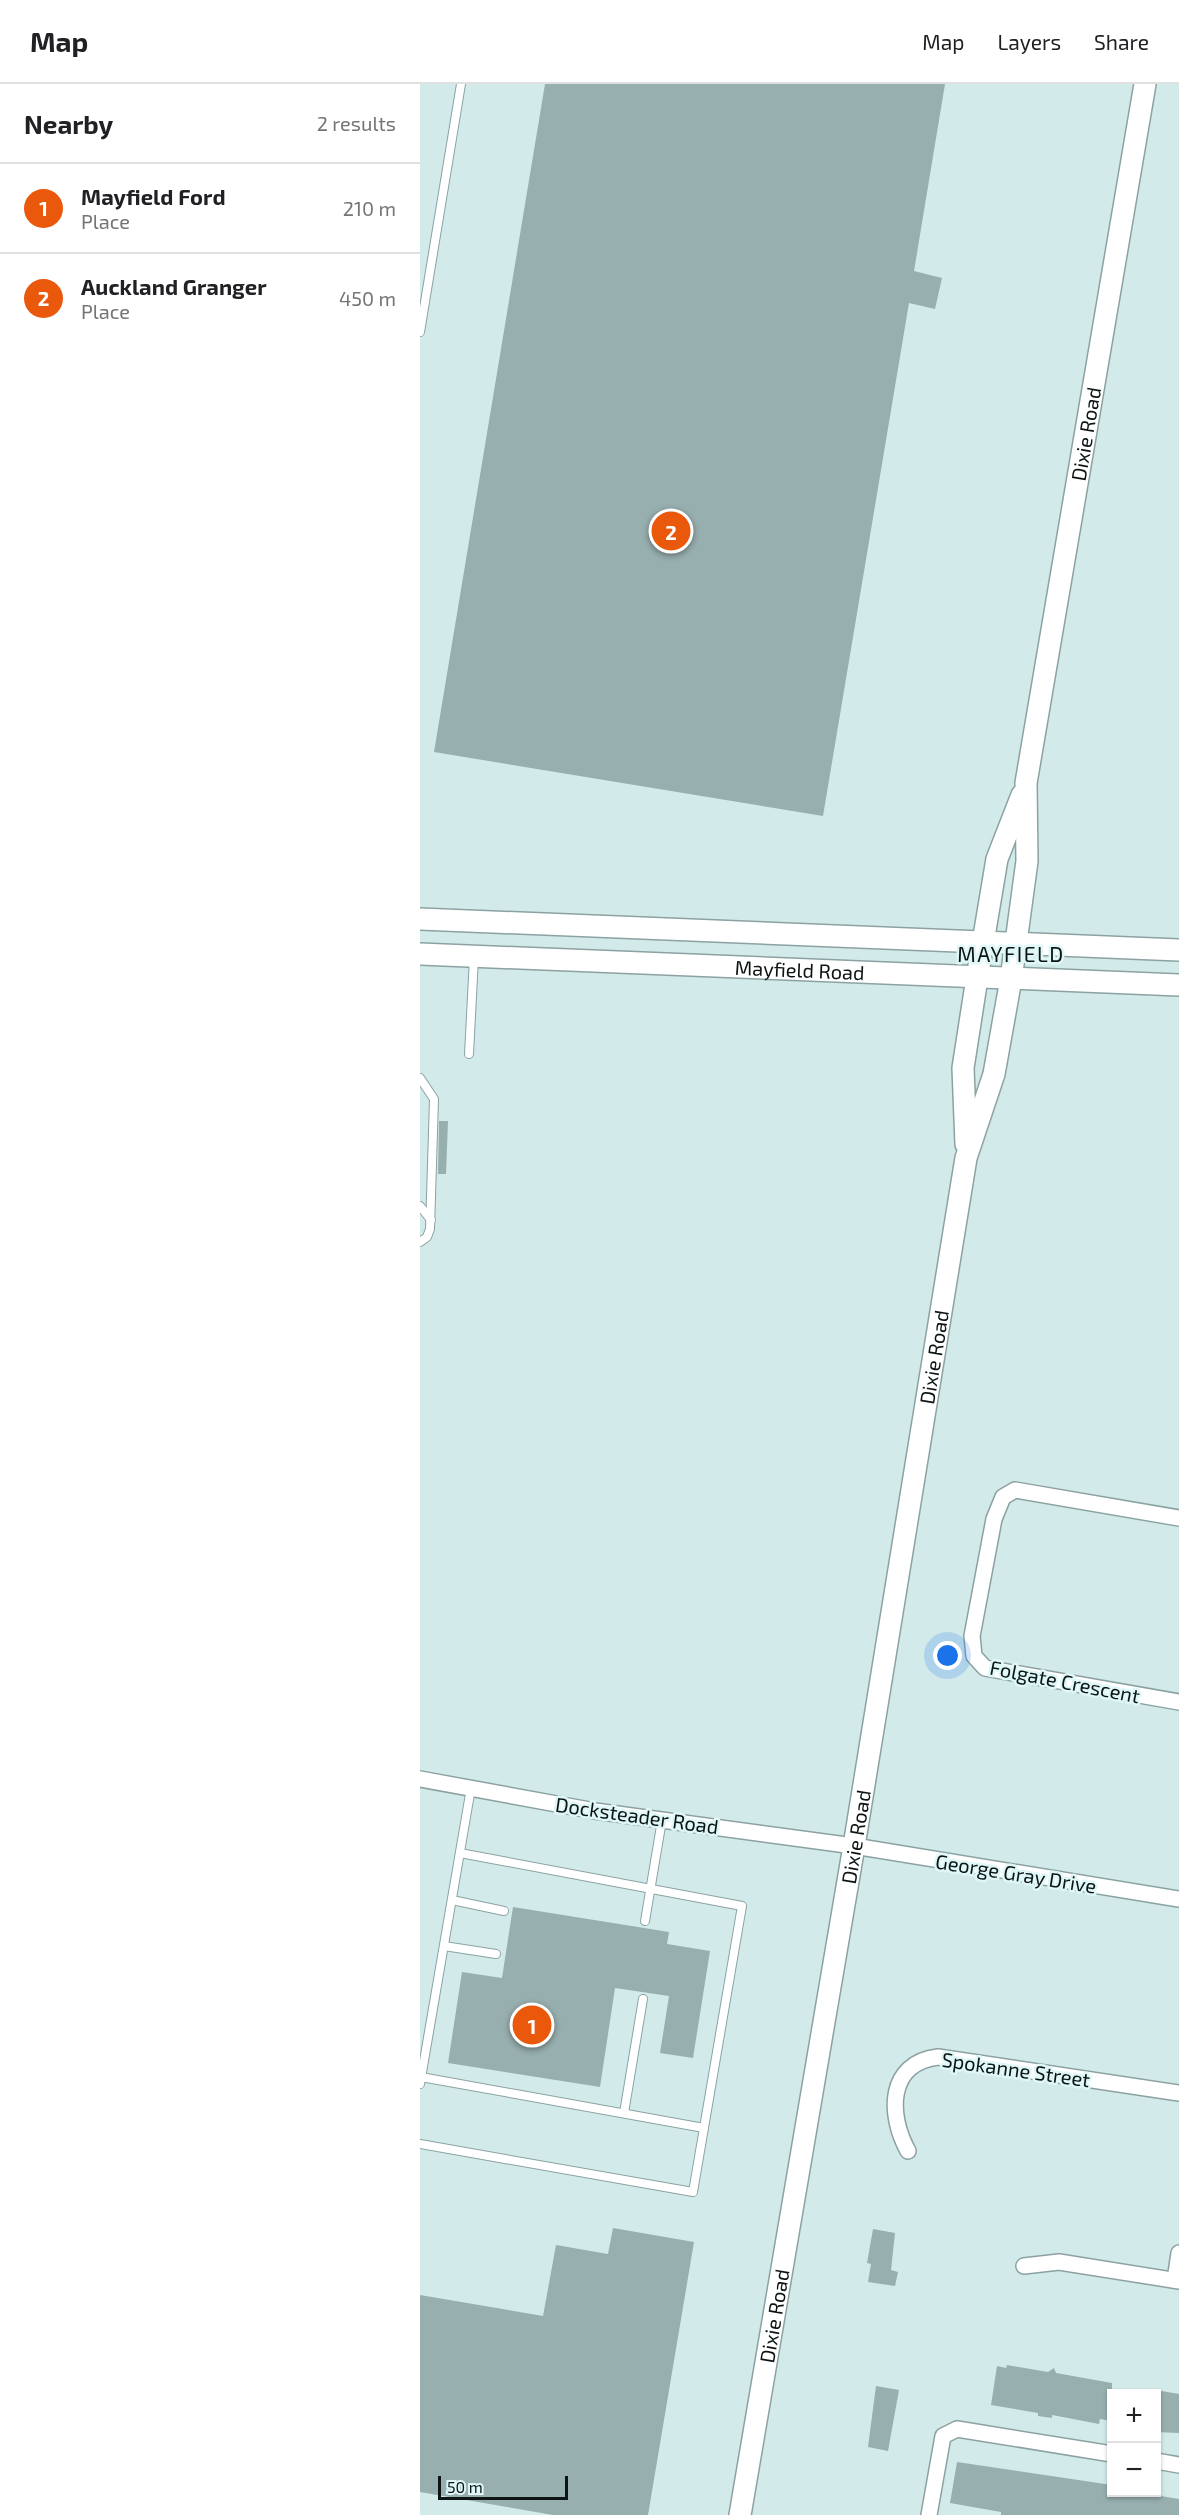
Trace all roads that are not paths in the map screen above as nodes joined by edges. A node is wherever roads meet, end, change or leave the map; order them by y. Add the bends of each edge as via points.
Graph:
1 (461, 84) edge
2 (1145, 84) edge
3 (420, 332) edge
4 (1026, 783) junction
5 (420, 919) edge
6 (984, 942) junction
7 (1016, 943) junction
8 (1179, 950) edge
9 (420, 954) edge
10 (475, 956) junction
11 (977, 978) junction
12 (1011, 979) junction
13 (1179, 985) edge
14 (469, 1054) dead end
15 (422, 1080) edge
16 (966, 1158) junction
17 (420, 1206) edge
18 (431, 1220) junction
19 (420, 1242) edge
20 (1179, 1518) edge
21 (1179, 1702) edge
22 (420, 1779) edge
23 (471, 1788) junction
24 (662, 1820) junction
25 (854, 1846) junction
26 (460, 1853) junction
27 (651, 1889) junction
28 (1179, 1899) edge
29 (452, 1900) junction
30 (504, 1911) dead end
31 (645, 1921) dead end
32 (444, 1946) junction
33 (496, 1954) dead end
34 (643, 1999) dead end
35 (421, 2081) edge
36 (1179, 2092) edge
37 (624, 2114) junction
38 (704, 2128) junction
39 (420, 2144) edge
40 (908, 2151) dead end
41 (1179, 2253) edge
42 (1024, 2266) dead end
43 (1177, 2280) edge
44 (1107, 2453) edge
45 (1161, 2463) edge
46 (1179, 2465) edge
47 (740, 2515) edge
48 (929, 2515) edge

1 - 3 lane
2 - 4 main road, Dixie Road
4 - 6 main road, Dixie Road via 997,860
4 - 7 main road, Dixie Road via 1027,861
5 - 6 main road, Mayfield Road
6 - 7 main road, Mayfield Road
6 - 11 main road, Dixie Road
7 - 8 main road, Mayfield Road
7 - 12 main road, Dixie Road
9 - 10 main road, Mayfield Road
10 - 11 main road, Mayfield Road
10 - 14 lane
11 - 12 main road, Mayfield Road
11 - 16 main road, Dixie Road via 963,1068
12 - 13 main road, Mayfield Road
12 - 16 main road, Dixie Road via 994,1074
15 - 18 lane via 434,1099
16 - 25 main road, Dixie Road
17 - 18 lane
18 - 19 lane via 427,1237
20 - 21 street, Folgate Crescent via 1015,1490 1003,1497 994,1519 972,1636 975,1656 985,1668
22 - 23 street, Docksteader Road
23 - 24 street, Docksteader Road
23 - 26 lane
24 - 25 street, Docksteader Road
24 - 27 lane
25 - 28 street, George Gray Drive
25 - 47 main road, Dixie Road
26 - 27 lane
26 - 29 lane
27 - 31 lane
27 - 38 lane via 742,1906
29 - 30 lane
29 - 32 lane
32 - 33 lane
32 - 35 lane
34 - 37 lane
35 - 37 lane
36 - 40 street, Spokanne Street via 938,2057 922,2059 902,2077 895,2097 896,2126
37 - 38 lane
38 - 39 lane via 693,2192
41 - 43 street
42 - 43 street via 1059,2262
44 - 48 street via 957,2429 943,2436
45 - 46 street

